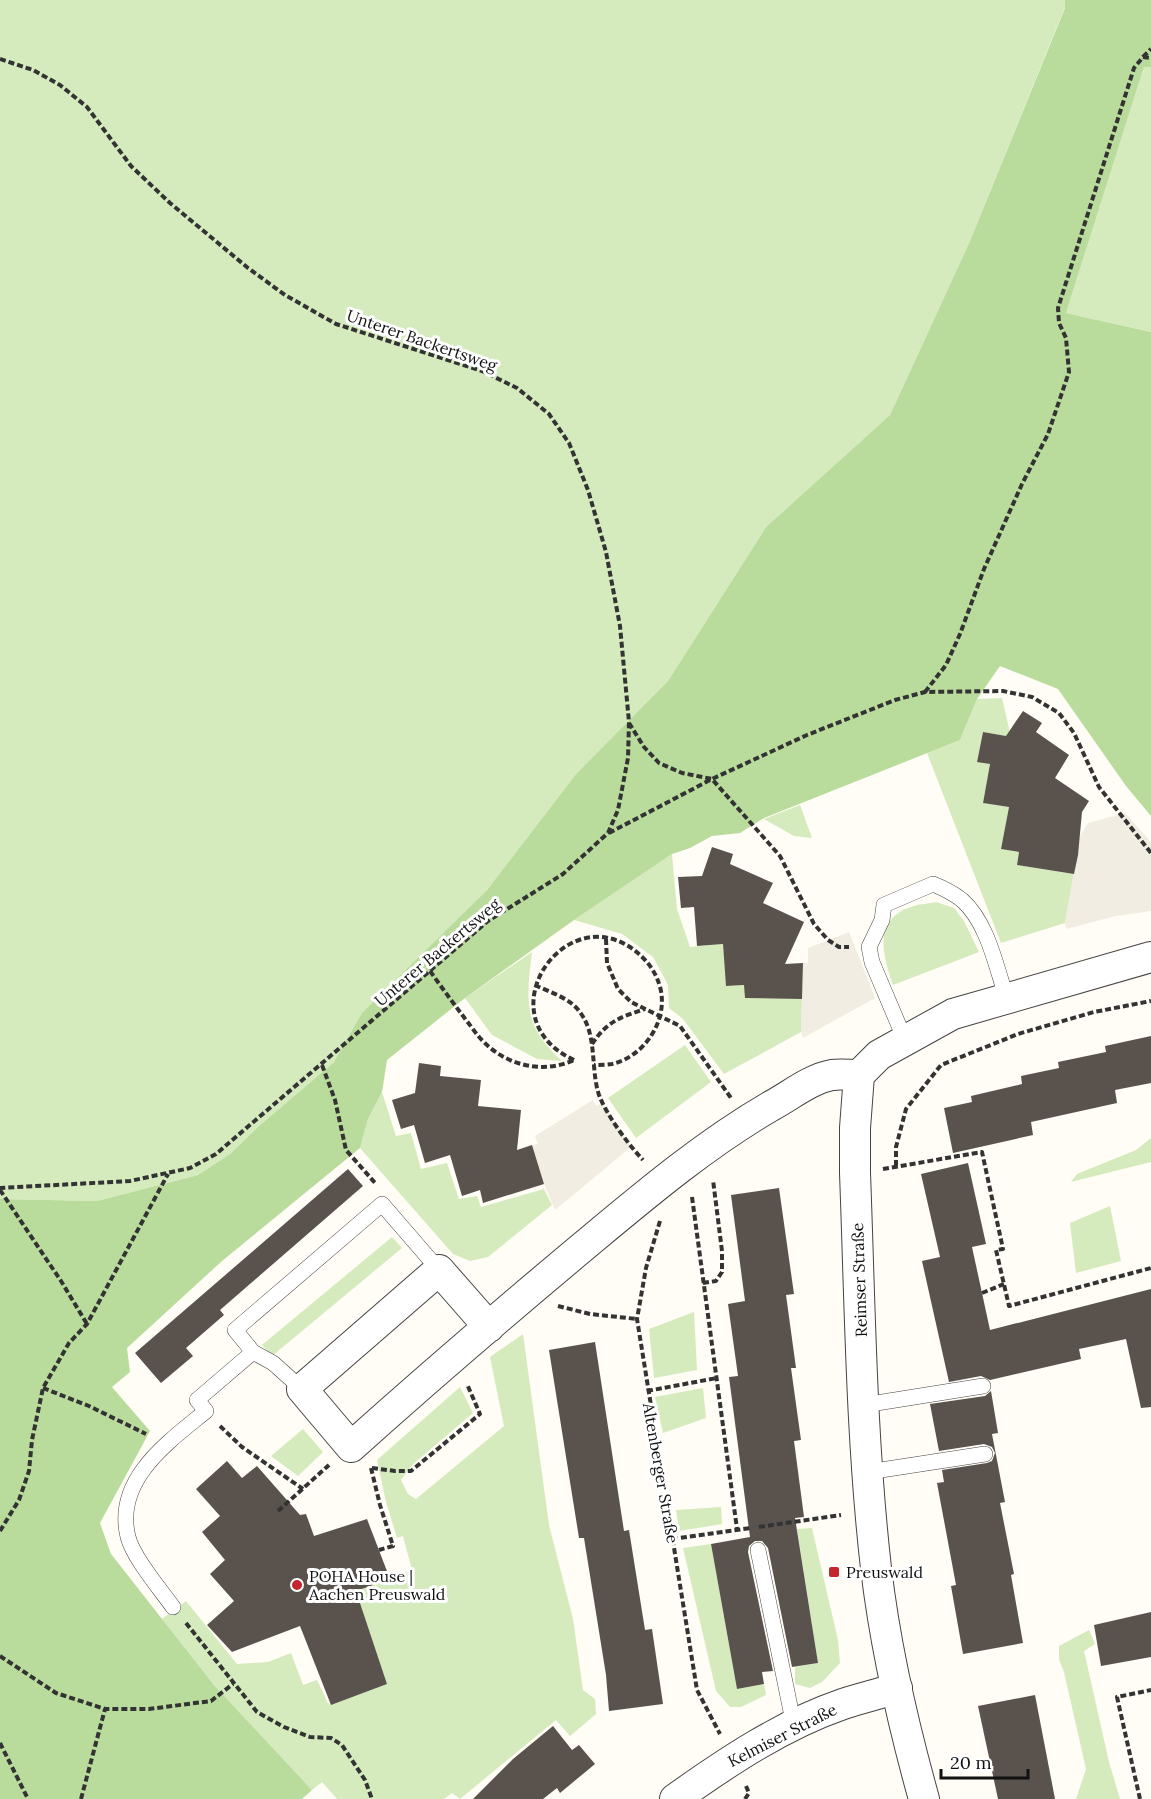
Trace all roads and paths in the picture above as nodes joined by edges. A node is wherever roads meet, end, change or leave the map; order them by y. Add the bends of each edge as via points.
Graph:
1 (1151, 49) edge
2 (1143, 57) junction
3 (1151, 58) edge
4 (0, 59) edge
5 (925, 692) junction
6 (629, 722) junction
7 (712, 779) junction
8 (608, 833) junction
9 (1151, 853) edge
10 (606, 939) junction
11 (828, 940) dead end
12 (1151, 957) edge
13 (430, 971) junction
14 (535, 985) junction
15 (1007, 999) junction
16 (1151, 1001) edge
17 (645, 1009) junction
18 (660, 1015) junction
19 (905, 1040) junction
20 (591, 1044) junction
21 (322, 1065) junction
22 (594, 1065) junction
23 (859, 1075) junction
24 (746, 1121) junction
25 (688, 1162) junction
26 (896, 1166) junction
27 (855, 1173) junction
28 (168, 1174) junction
29 (374, 1181) dead end
30 (662, 1181) junction
31 (0, 1189) edge
32 (717, 1209) dead end
33 (1151, 1268) edge
34 (439, 1270) junction
35 (703, 1282) junction
36 (1004, 1284) junction
37 (982, 1293) dead end
38 (523, 1296) junction
39 (637, 1319) junction
40 (87, 1324) junction
41 (489, 1327) junction
42 (253, 1352) junction
43 (452, 1358) junction
44 (717, 1378) junction
45 (983, 1386) dead end
46 (43, 1388) junction
47 (302, 1389) junction
48 (647, 1391) junction
49 (864, 1405) junction
50 (206, 1411) junction
51 (146, 1434) dead end
52 (985, 1454) dead end
53 (867, 1472) junction
54 (278, 1511) dead end
55 (871, 1511) junction
56 (737, 1529) junction
57 (0, 1531) edge
58 (672, 1539) junction
59 (380, 1550) dead end
60 (758, 1550) dead end
61 (173, 1607) joint
62 (0, 1656) edge
63 (234, 1684) junction
64 (897, 1688) junction
65 (1151, 1690) edge
66 (105, 1709) junction
67 (794, 1726) junction
68 (0, 1743) edge
69 (733, 1758) junction
70 (28, 1799) edge
71 (81, 1799) edge
72 (372, 1799) edge
73 (675, 1799) edge
74 (924, 1799) edge
75 (1140, 1799) edge

1 - 2 path
2 - 3 path
2 - 5 path via 1134,68 1058,308 1069,372 1048,434 984,569 951,655
4 - 6 path, Unterer Backertsweg via 33,70 87,107 131,166 248,268 285,295 336,324 482,371 517,388 549,414 569,443 606,552 620,626
5 - 7 path via 849,718
5 - 9 path via 1003,691 1032,697 1059,713 1074,733 1099,787
6 - 7 path via 659,763
6 - 8 path, Unterer Backertsweg via 625,781
7 - 8 path
7 - 11 path via 780,856 814,924
8 - 13 path, Unterer Backertsweg via 563,874 488,921
10 - 14 path via 580,940 560,950
10 - 17 path via 607,963 618,989
10 - 18 path via 623,942 655,972 661,993
12 - 15 street
13 - 14 path via 483,1042 500,1055 539,1068 560,1066 574,1060 553,1047 538,1025
13 - 21 path, Unterer Backertsweg
14 - 20 path via 579,1010 591,1033
15 - 19 street via 953,1014
15 - 19 lane via 979,921 964,902 933,884 884,905 882,920 869,947
16 - 26 path via 1094,1012 1018,1034 941,1065 906,1109 896,1147
17 - 18 path
17 - 20 path via 613,1021
18 - 22 path via 643,1047 612,1064
18 - 24 path via 680,1026
19 - 23 street via 879,1055
20 - 22 path
21 - 28 path, Unterer Backertsweg via 216,1154
21 - 29 path via 335,1100 346,1150
22 - 30 path via 602,1103 631,1147
23 - 24 street via 832,1075 812,1083
23 - 27 street, Reimser Straße
24 - 25 street
25 - 30 street
25 - 35 path
26 - 27 path
26 - 36 path via 982,1152 1003,1249 996,1250
27 - 49 street, Reimser Straße
28 - 31 path, Unterer Backertsweg via 130,1181
28 - 40 path
30 - 38 street
30 - 39 path, Altenberger Straße via 659,1226
31 - 40 path
32 - 35 path via 722,1272 716,1281
33 - 36 path via 1009,1306
34 - 41 street
34 - 42 lane via 382,1204 235,1330
34 - 47 street
35 - 44 path
36 - 37 path
38 - 39 path via 590,1314
38 - 41 street
39 - 48 path, Altenberger Straße
40 - 46 path via 69,1343
41 - 43 street
42 - 47 lane via 273,1363
42 - 50 lane via 197,1400
43 - 47 street via 351,1447
43 - 59 path via 480,1414 411,1471 371,1468 393,1546
44 - 48 path
44 - 56 path
45 - 49 lane
46 - 51 path
46 - 57 path via 29,1472 19,1500
48 - 58 path, Altenberger Straße
49 - 53 street, Reimser Straße
50 - 54 path via 242,1447 303,1488
50 - 61 lane via 145,1466 131,1489 125,1511 128,1539
52 - 53 lane
53 - 55 street, Reimser Straße
55 - 56 path
55 - 64 street, Reimser Straße via 876,1569
56 - 58 path
58 - 69 path, Altenberger Straße via 697,1690
60 - 67 lane
61 - 63 path
62 - 66 path via 56,1693
63 - 66 path via 210,1701 149,1709
63 - 72 path via 258,1712 284,1727 342,1744
64 - 67 street, Kelmiser Straße via 843,1704
64 - 74 street, Reimser Straße
65 - 75 path via 1118,1697
66 - 71 path
67 - 69 street, Kelmiser Straße
68 - 70 path
69 - 73 street, Kelmiser Straße

